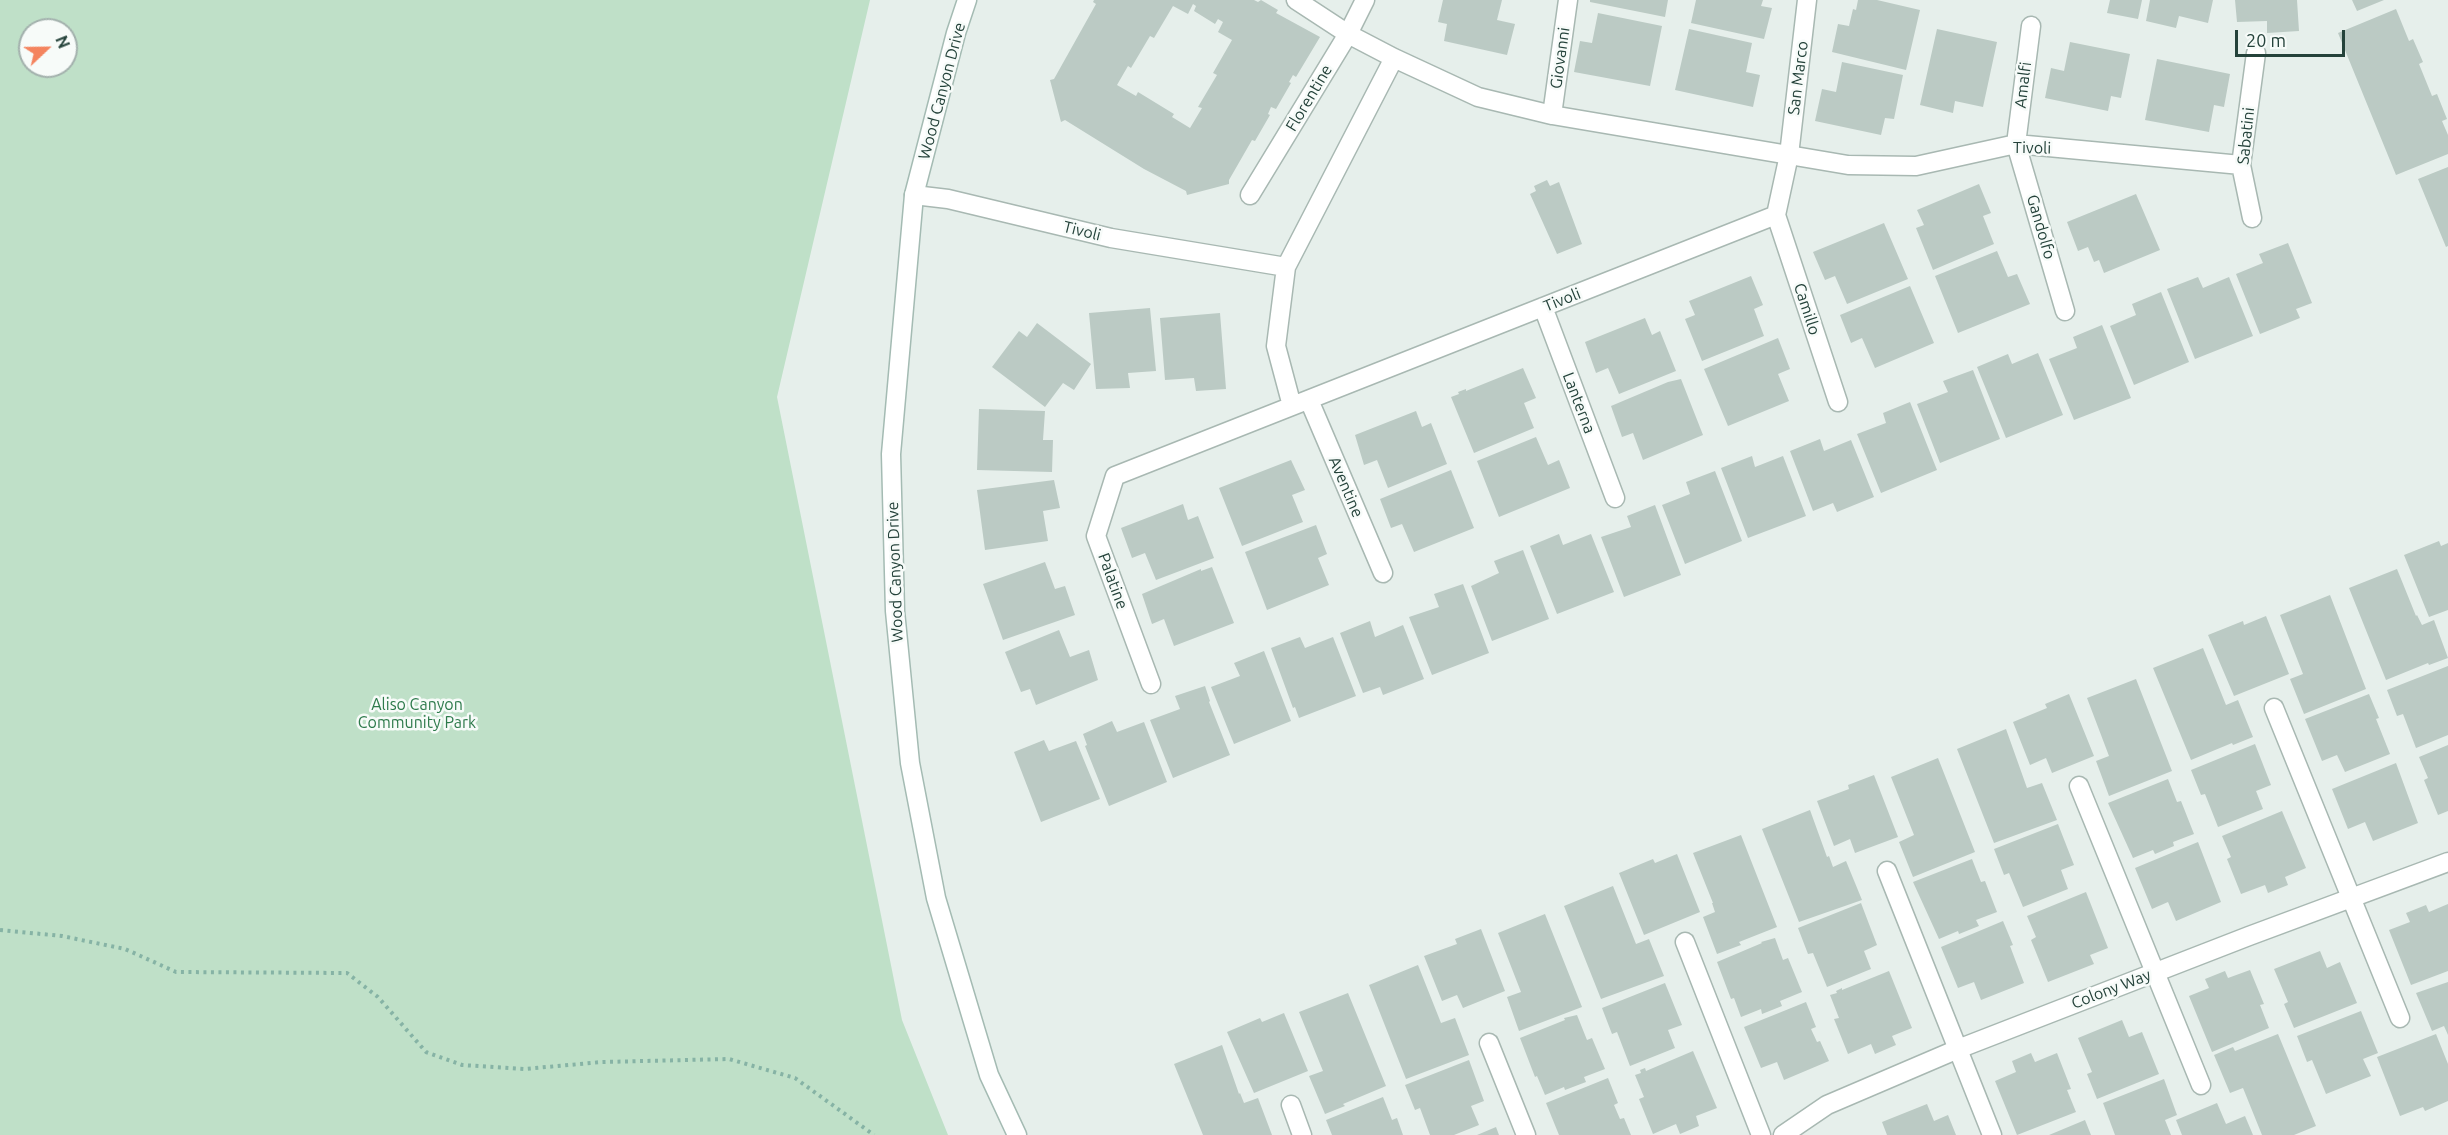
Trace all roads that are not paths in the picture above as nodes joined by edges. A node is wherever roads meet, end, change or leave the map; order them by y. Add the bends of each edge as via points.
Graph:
1 (967, 0) edge
2 (1296, 0) edge
3 (1365, 0) edge
4 (1568, 0) edge
5 (1807, 0) edge
6 (2031, 26) dead end
7 (1348, 34) junction
8 (2256, 53) dead end
9 (1394, 58) junction
10 (1552, 115) junction
11 (2016, 144) junction
12 (1789, 155) junction
13 (2241, 165) junction
14 (914, 195) junction
15 (1250, 195) dead end
16 (1776, 215) junction
17 (2252, 218) dead end
18 (1286, 267) junction
19 (1543, 307) junction
20 (2065, 311) dead end
21 (1838, 402) dead end
22 (1300, 403) junction
23 (1115, 476) joint
24 (1615, 498) dead end
25 (1383, 573) dead end
26 (1151, 684) dead end
27 (2274, 708) dead end
28 (2079, 786) dead end
29 (2448, 862) edge
30 (1887, 871) dead end
31 (2352, 899) junction
32 (1685, 942) dead end
33 (2154, 972) junction
34 (2400, 1018) dead end
35 (1490, 1043) dead end
36 (1958, 1049) junction
37 (2201, 1085) dead end
38 (1291, 1105) dead end
39 (1017, 1135) edge
40 (1302, 1135) edge
41 (1526, 1135) edge
42 (1761, 1135) edge
43 (1784, 1135) edge
44 (1992, 1135) edge

1 - 14 street, Wood Canyon Drive
2 - 7 street, Tivoli
3 - 7 street, Florentine
4 - 10 street, Giovanni
5 - 12 street, San Marco
6 - 11 street, Amalfi
7 - 9 street, Tivoli
7 - 15 street, Florentine
8 - 13 street, Sabatini
9 - 10 street, Tivoli via 1478,97
9 - 18 street
10 - 12 street, Tivoli
11 - 12 street, Tivoli via 1916,166 1848,165
11 - 13 street, Tivoli
11 - 20 street, Gandolfo
12 - 16 street
13 - 17 street, Sabatini
14 - 18 street, Tivoli via 948,199 1111,238
14 - 39 street, Wood Canyon Drive via 891,454 895,611 910,763 936,897 988,1075
16 - 19 street, Tivoli
16 - 21 street, Camillo
18 - 22 street via 1276,346
19 - 22 street, Tivoli
19 - 24 street, Lanterna
22 - 23 street, Tivoli
22 - 25 street, Aventine
23 - 26 street, Palatine via 1096,536
27 - 31 street
28 - 33 street
29 - 31 street, Colony Way
30 - 36 street
31 - 33 street, Colony Way
31 - 34 street
32 - 42 street
33 - 36 street, Colony Way
33 - 37 street
35 - 41 street
36 - 43 street, Colony Way via 1827,1105
36 - 44 street
38 - 40 street

